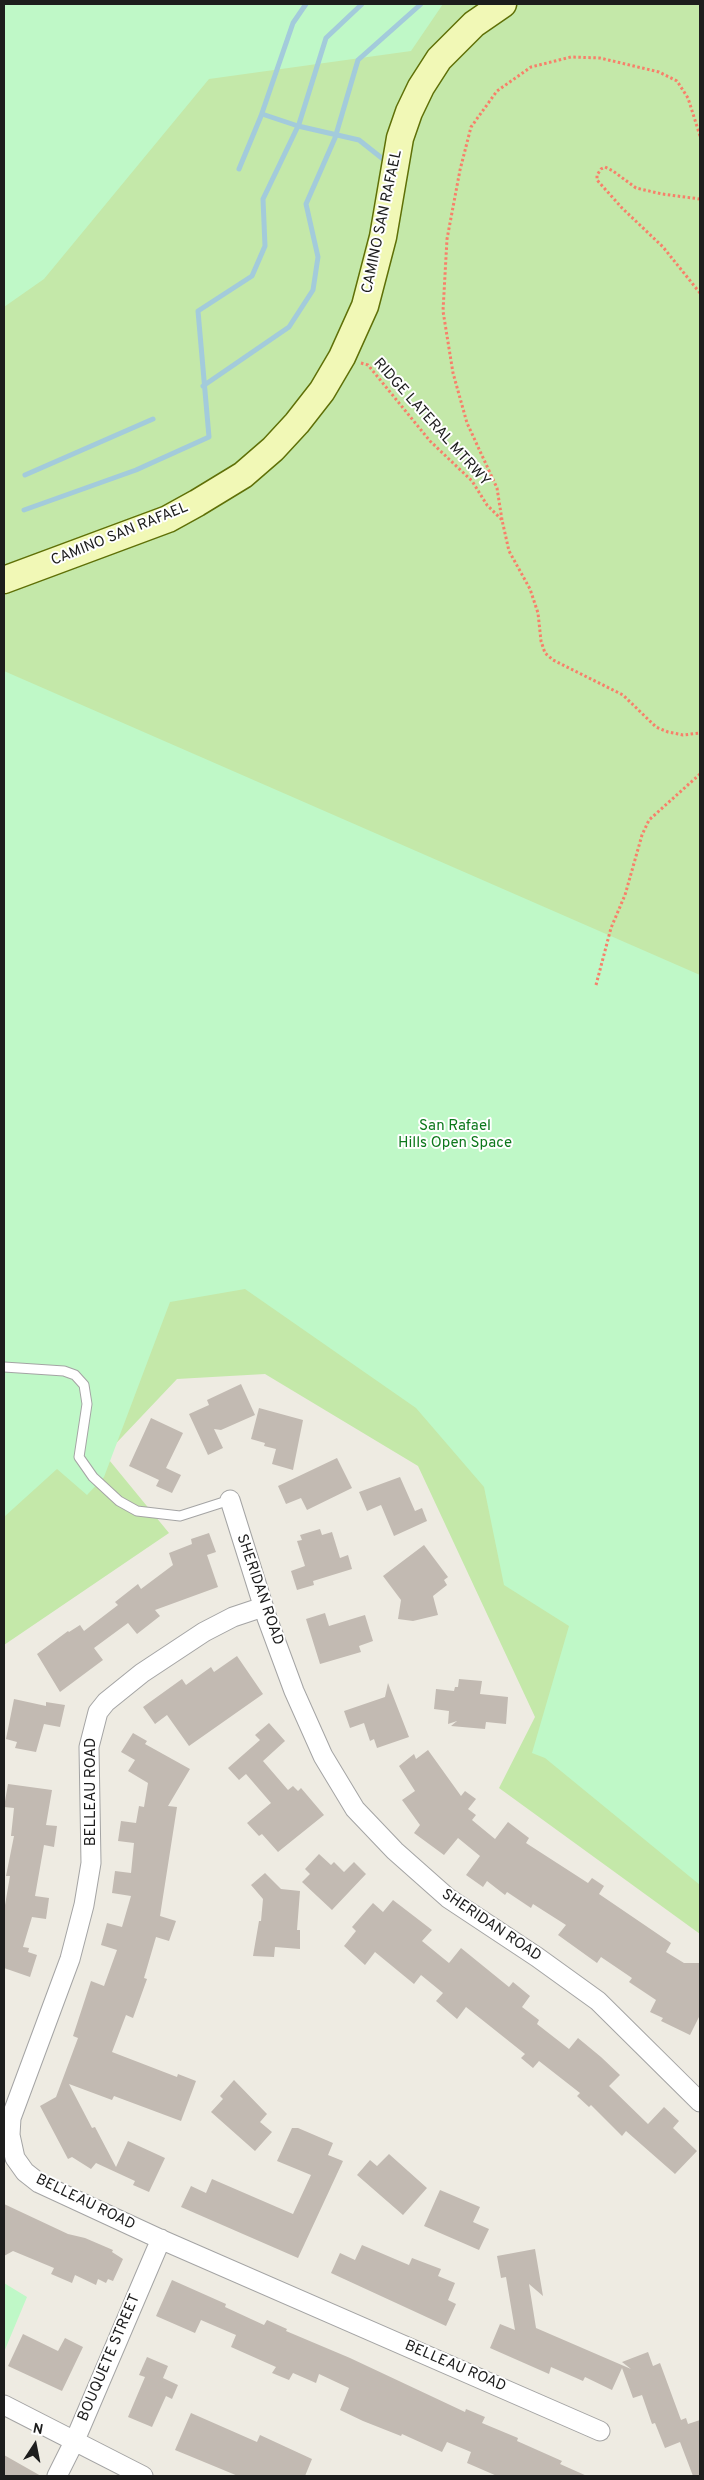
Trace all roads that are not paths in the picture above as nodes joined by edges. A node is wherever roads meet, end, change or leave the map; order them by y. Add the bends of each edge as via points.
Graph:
1 (503, 4) edge
2 (4, 580) edge
3 (4, 1367) edge
4 (230, 1500) joint
5 (263, 1607) junction
6 (700, 2102) edge
7 (161, 2239) junction
8 (4, 2405) edge
9 (600, 2430) dead end
10 (75, 2440) junction
11 (57, 2476) edge
12 (143, 2476) edge

1 - 2 street, CAMINO SAN RAFAEL via 474,24 440,59 409,112 400,138 373,282 365,306 342,357 322,391 297,423 243,476 168,519
3 - 4 lane via 64,1371 75,1375 84,1385 87,1404 79,1457 93,1477 120,1502 137,1511 180,1516
4 - 5 street, SHERIDAN ROAD
5 - 6 street, SHERIDAN ROAD via 322,1756 355,1808 394,1851 448,1898 537,1956 598,2002
5 - 7 street, BELLEAU ROAD via 204,1632 142,1673 98,1712 89,1747 91,1863 79,1930 11,2118 10,2135 15,2158 39,2184
7 - 9 street, BELLEAU ROAD
7 - 10 street, BOUQUETE STREET
8 - 10 street
10 - 11 street, BOUQUETE STREET
10 - 12 street

